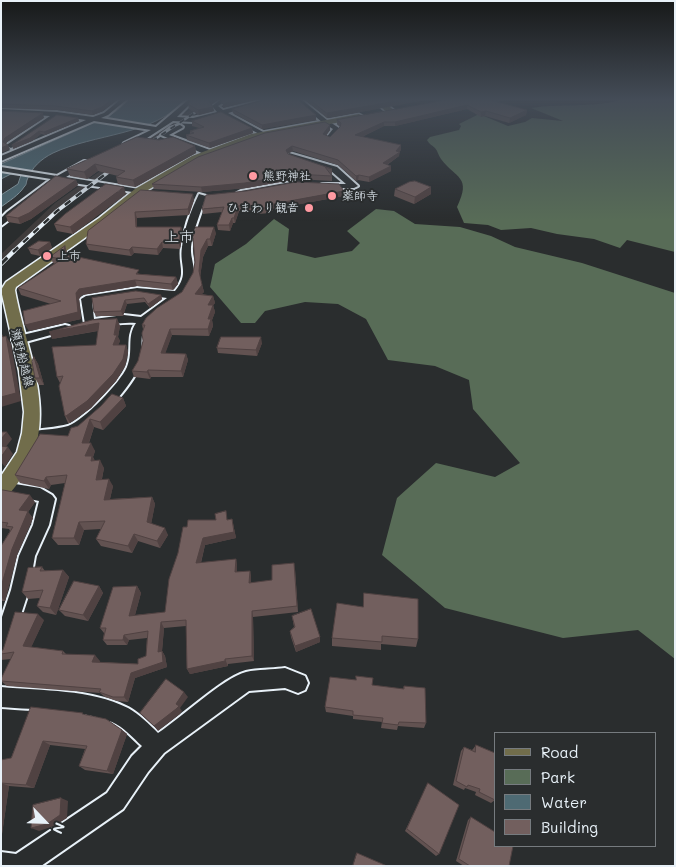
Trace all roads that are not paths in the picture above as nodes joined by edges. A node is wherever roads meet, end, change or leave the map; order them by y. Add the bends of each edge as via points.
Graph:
1 (18, 140) edge
2 (46, 140) edge
3 (138, 140) edge
4 (178, 140) edge
5 (242, 140) edge
6 (11, 146) edge
7 (116, 149) edge
8 (207, 152) junction
9 (292, 155) edge
10 (1, 159) edge
11 (90, 160) edge
12 (1, 169) edge
13 (54, 178) junction
14 (297, 184) edge
15 (312, 184) edge
16 (139, 191) junction
17 (152, 194) edge
18 (228, 194) edge
19 (201, 196) dead end
20 (1, 223) edge
21 (178, 296) junction
22 (142, 320) junction
23 (89, 322) junction
24 (18, 340) junction
25 (31, 437) junction
26 (2, 490) edge
27 (1, 648) edge
28 (298, 683) dead end
29 (1, 696) edge
30 (157, 746) junction
31 (1, 864) edge
32 (18, 866) edge

1 - 6 street
2 - 10 street
3 - 7 street
4 - 8 street
5 - 8 main road, 瀬野船越線
8 - 16 main road, 瀬野船越線
9 - 15 street via 334,169 354,186
11 - 13 street
12 - 13 street
13 - 16 street
13 - 20 street
14 - 18 street
16 - 17 street
16 - 24 main road, 瀬野船越線 via 11,285 8,290
19 - 21 street via 187,244 190,276
21 - 22 street
21 - 23 street via 137,291 86,300
22 - 23 street via 124,318
22 - 25 street via 135,332 137,345 132,368 114,395 77,428
23 - 24 street
24 - 25 main road, 瀬野船越線 via 31,391
25 - 26 main road, 瀬野船越線 via 25,454
26 - 27 street via 40,494 47,500
28 - 30 street via 285,678 246,682
29 - 30 street via 88,706 116,713 134,724
30 - 32 street via 140,764 115,802
31 - 32 street

